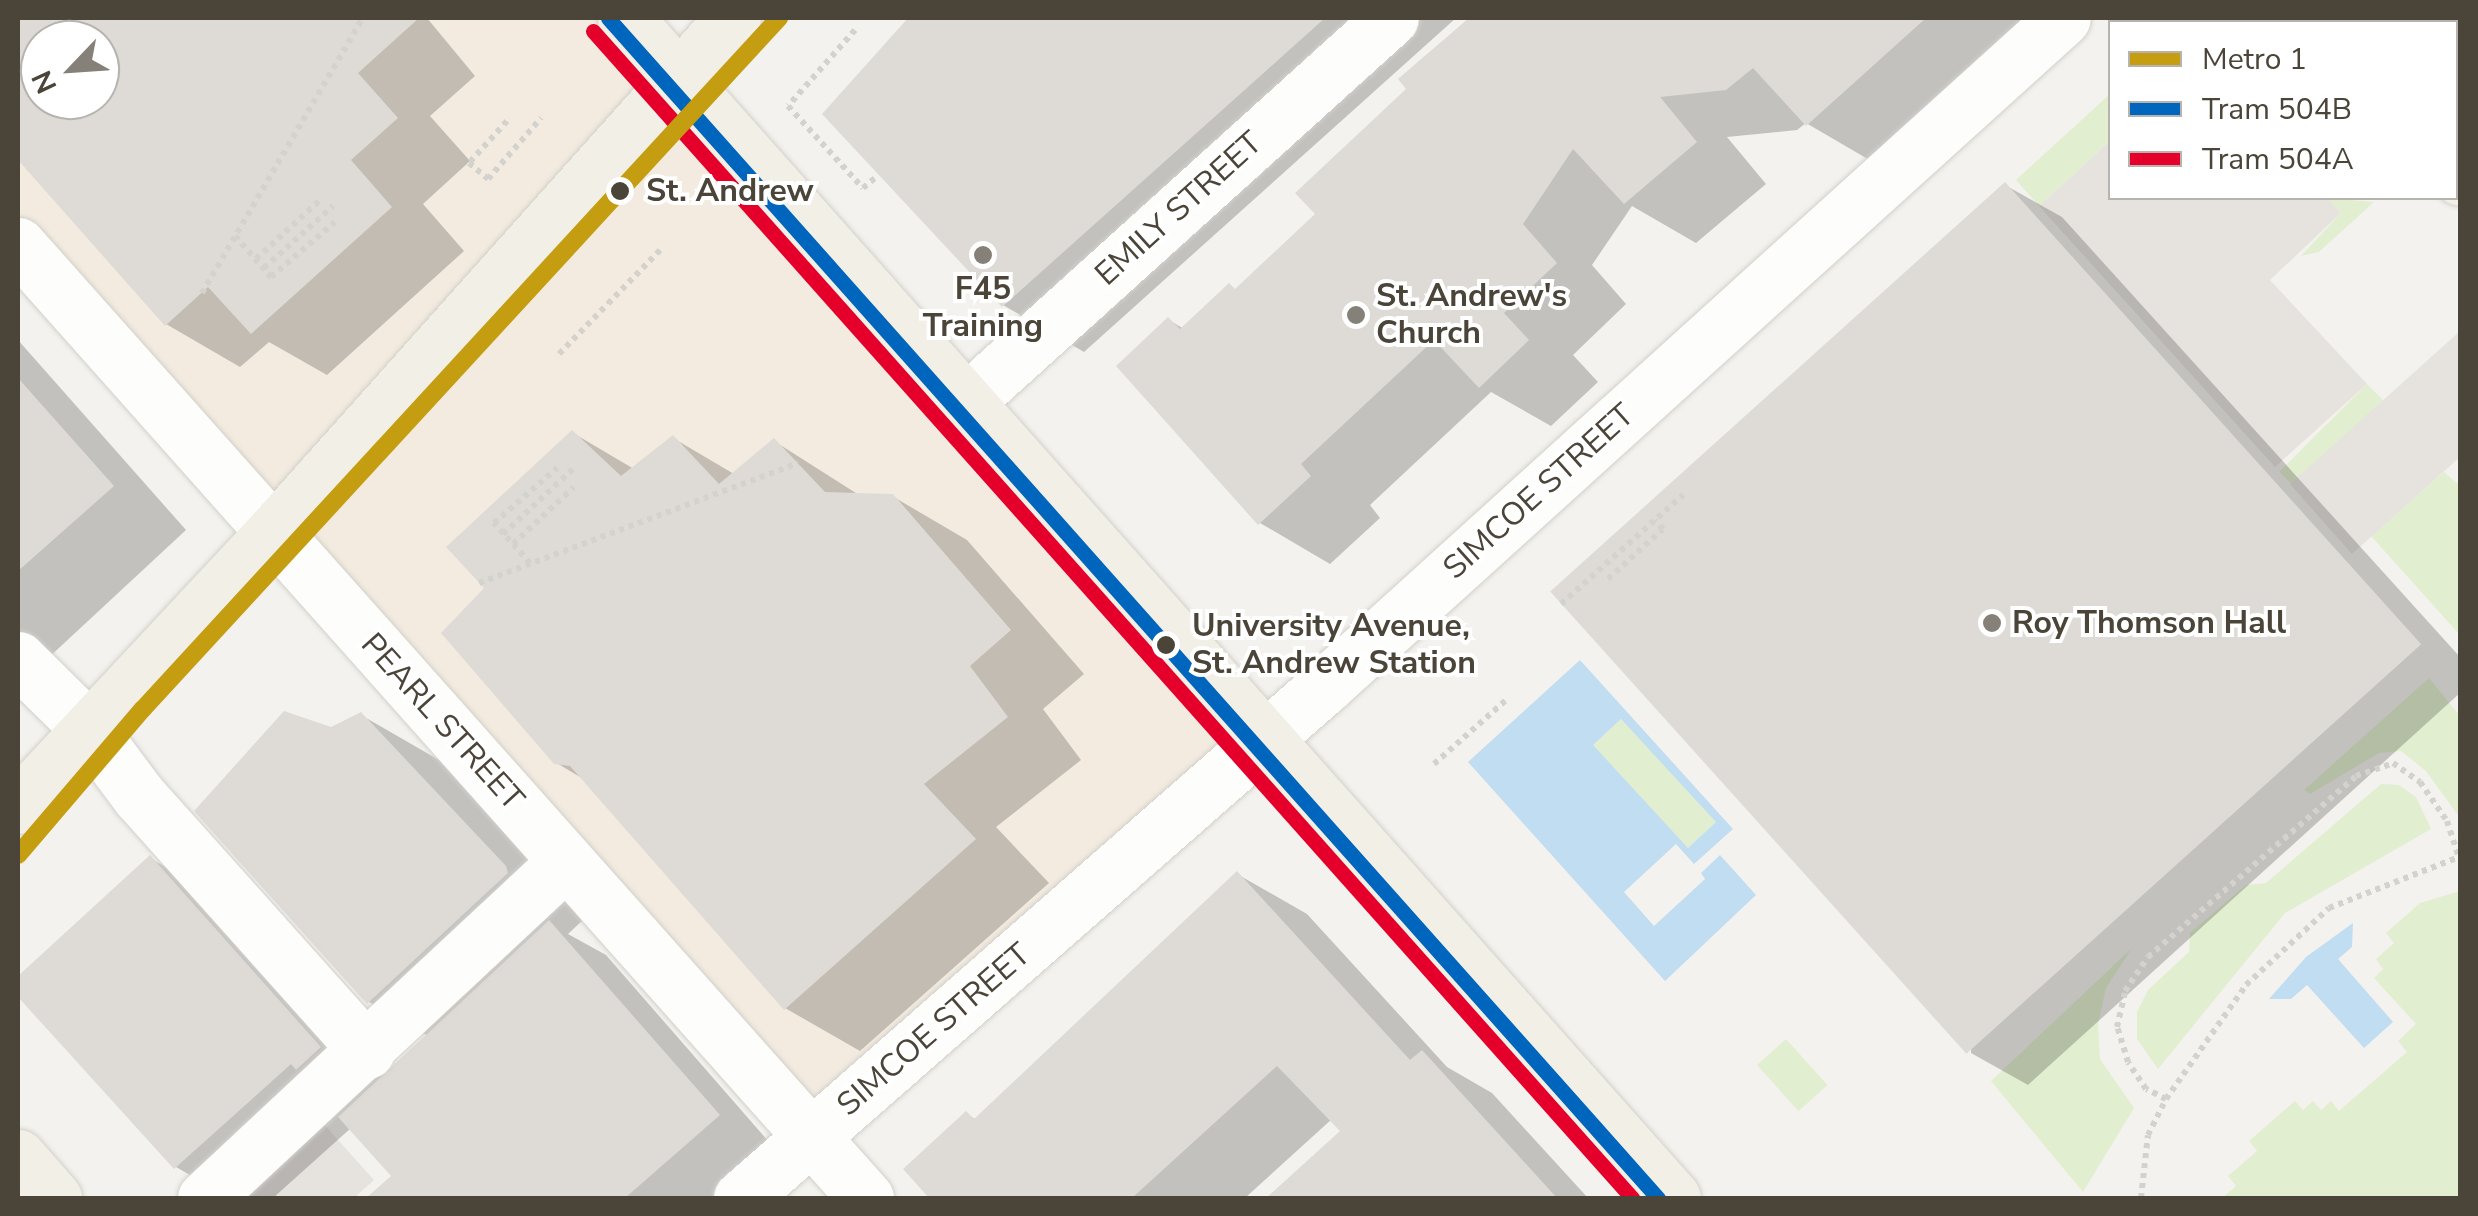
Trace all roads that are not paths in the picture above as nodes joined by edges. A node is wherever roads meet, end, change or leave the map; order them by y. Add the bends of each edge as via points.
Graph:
1 (625, 18) edge
2 (733, 18) edge
3 (1391, 18) edge
4 (2062, 18) edge
5 (679, 76) junction
6 (18, 245) edge
7 (966, 400) junction
8 (272, 534) junction
9 (18, 659) edge
10 (89, 729) junction
11 (1266, 738) junction
12 (18, 806) edge
13 (566, 862) junction
14 (367, 1051) junction
15 (811, 1138) junction
16 (18, 1157) edge
17 (54, 1198) edge
18 (205, 1198) edge
19 (740, 1198) edge
20 (866, 1198) edge
21 (1673, 1198) edge

1 - 5 main road
2 - 5 main road
3 - 7 street, EMILY STREET
4 - 11 street, SIMCOE STREET
5 - 7 main road
5 - 8 main road
6 - 8 street, PEARL STREET
7 - 11 main road
8 - 10 main road
8 - 13 street, PEARL STREET
9 - 10 street
10 - 12 main road
10 - 14 street via 139,796
11 - 15 street, SIMCOE STREET
11 - 21 main road
13 - 14 street
13 - 15 street, PEARL STREET
14 - 18 street
15 - 19 street, SIMCOE STREET
15 - 20 street, PEARL STREET
16 - 17 main road

